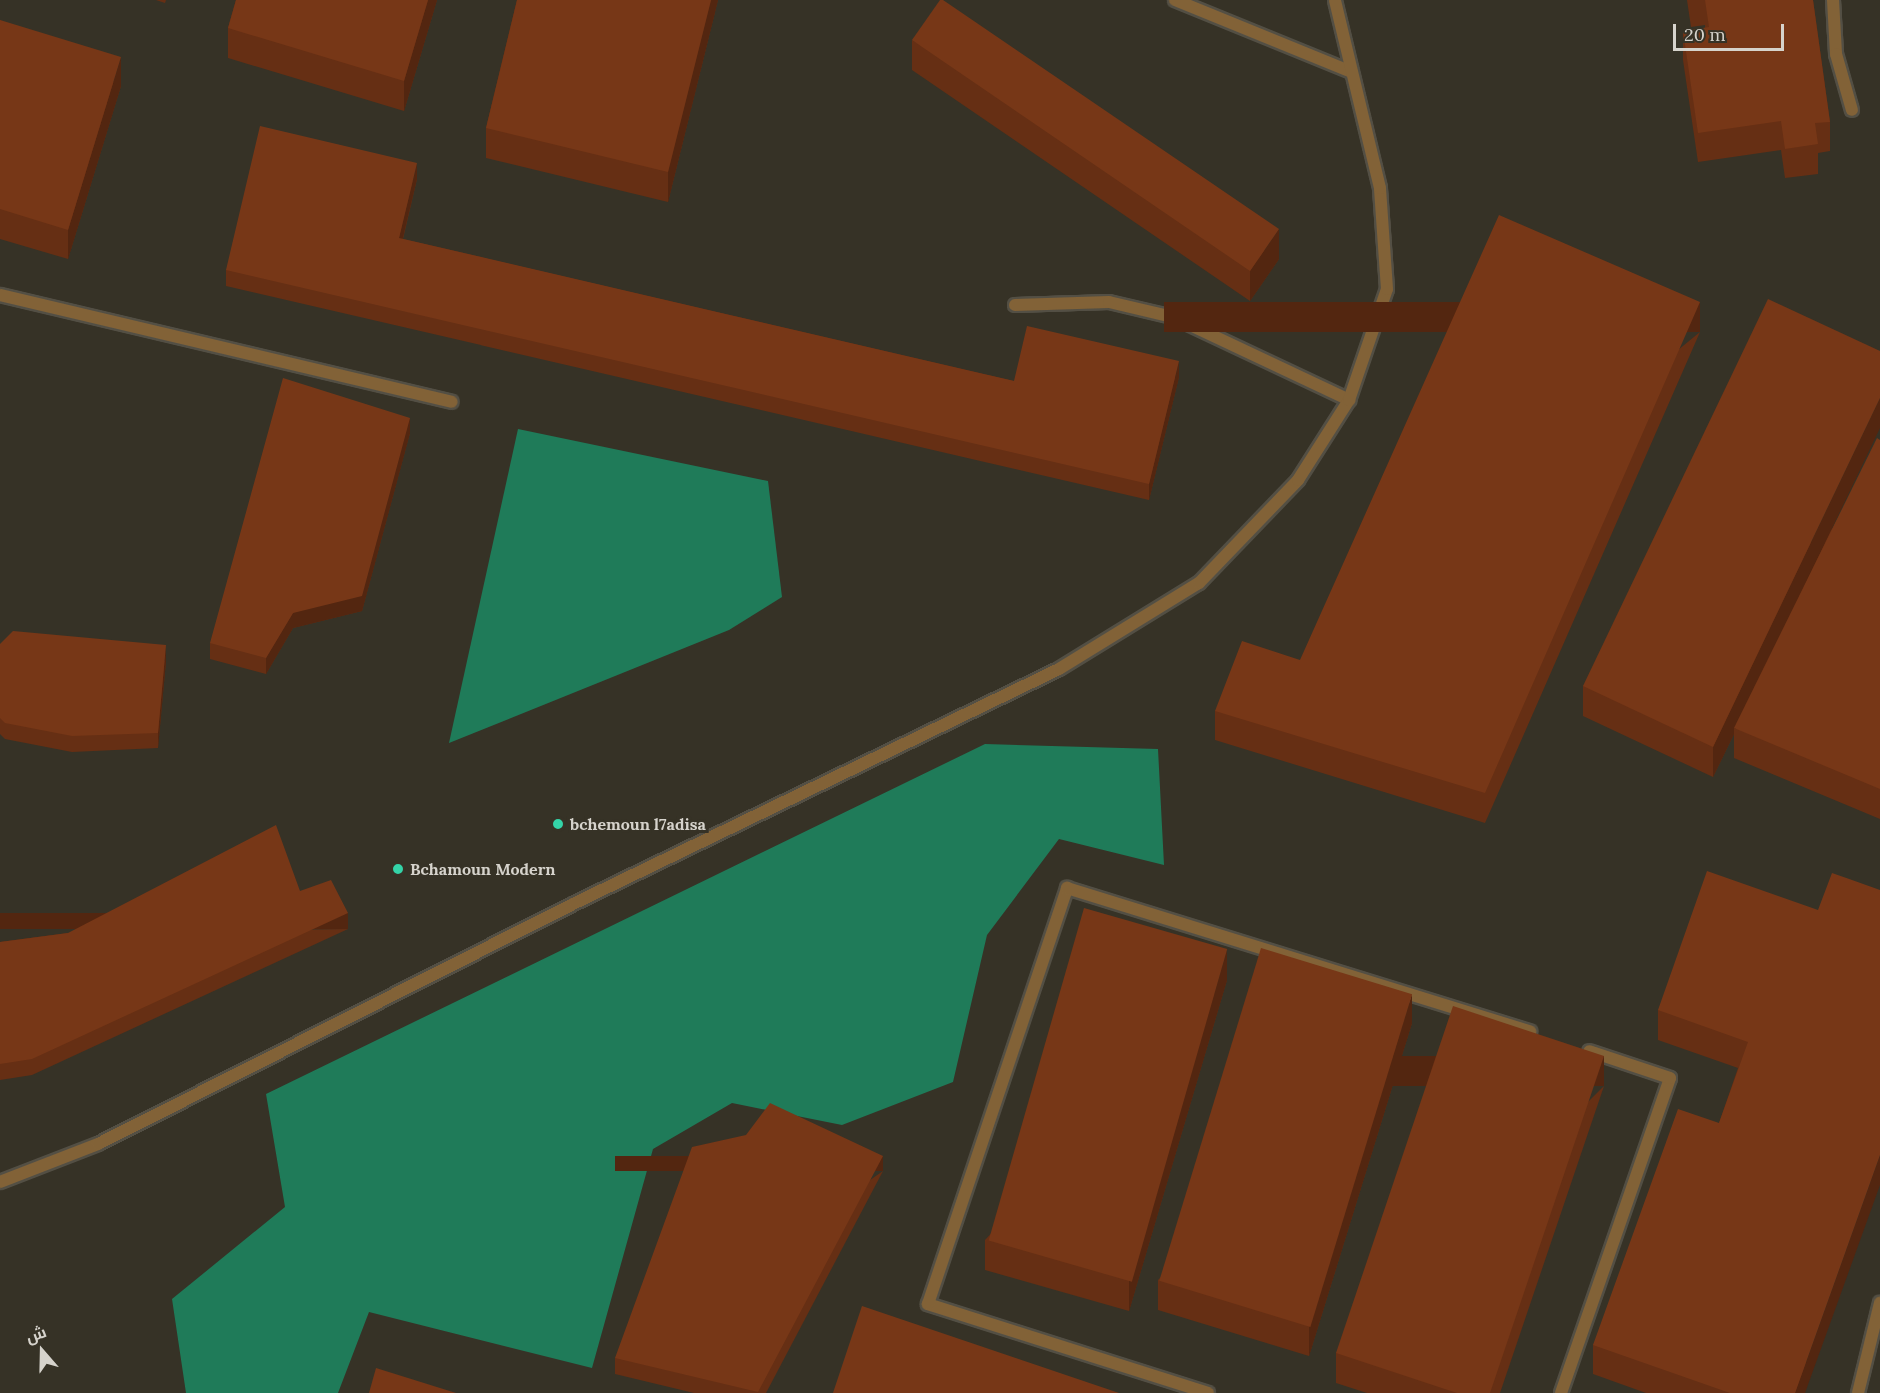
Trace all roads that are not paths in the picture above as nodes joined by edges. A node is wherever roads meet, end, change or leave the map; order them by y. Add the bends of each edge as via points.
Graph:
1 (1175, 0) edge
2 (1335, 0) edge
3 (1833, 0) edge
4 (1351, 72) junction
5 (1852, 110) dead end
6 (0, 296) edge
7 (1015, 306) dead end
8 (1349, 400) junction
9 (452, 402) dead end
10 (1549, 1038) edge
11 (1571, 1045) edge
12 (0, 1182) edge
13 (1880, 1303) edge
14 (1208, 1393) edge
15 (1561, 1393) edge
16 (1857, 1393) edge

1 - 4 street
2 - 4 street
3 - 5 street via 1836,54
4 - 8 street via 1380,188 1387,289
6 - 9 street
7 - 8 street via 1109,302 1173,317
8 - 12 street via 1298,480 1199,583 1059,669 564,908 98,1144
10 - 14 street via 1067,888 928,1304
11 - 15 street via 1670,1078
13 - 16 street

